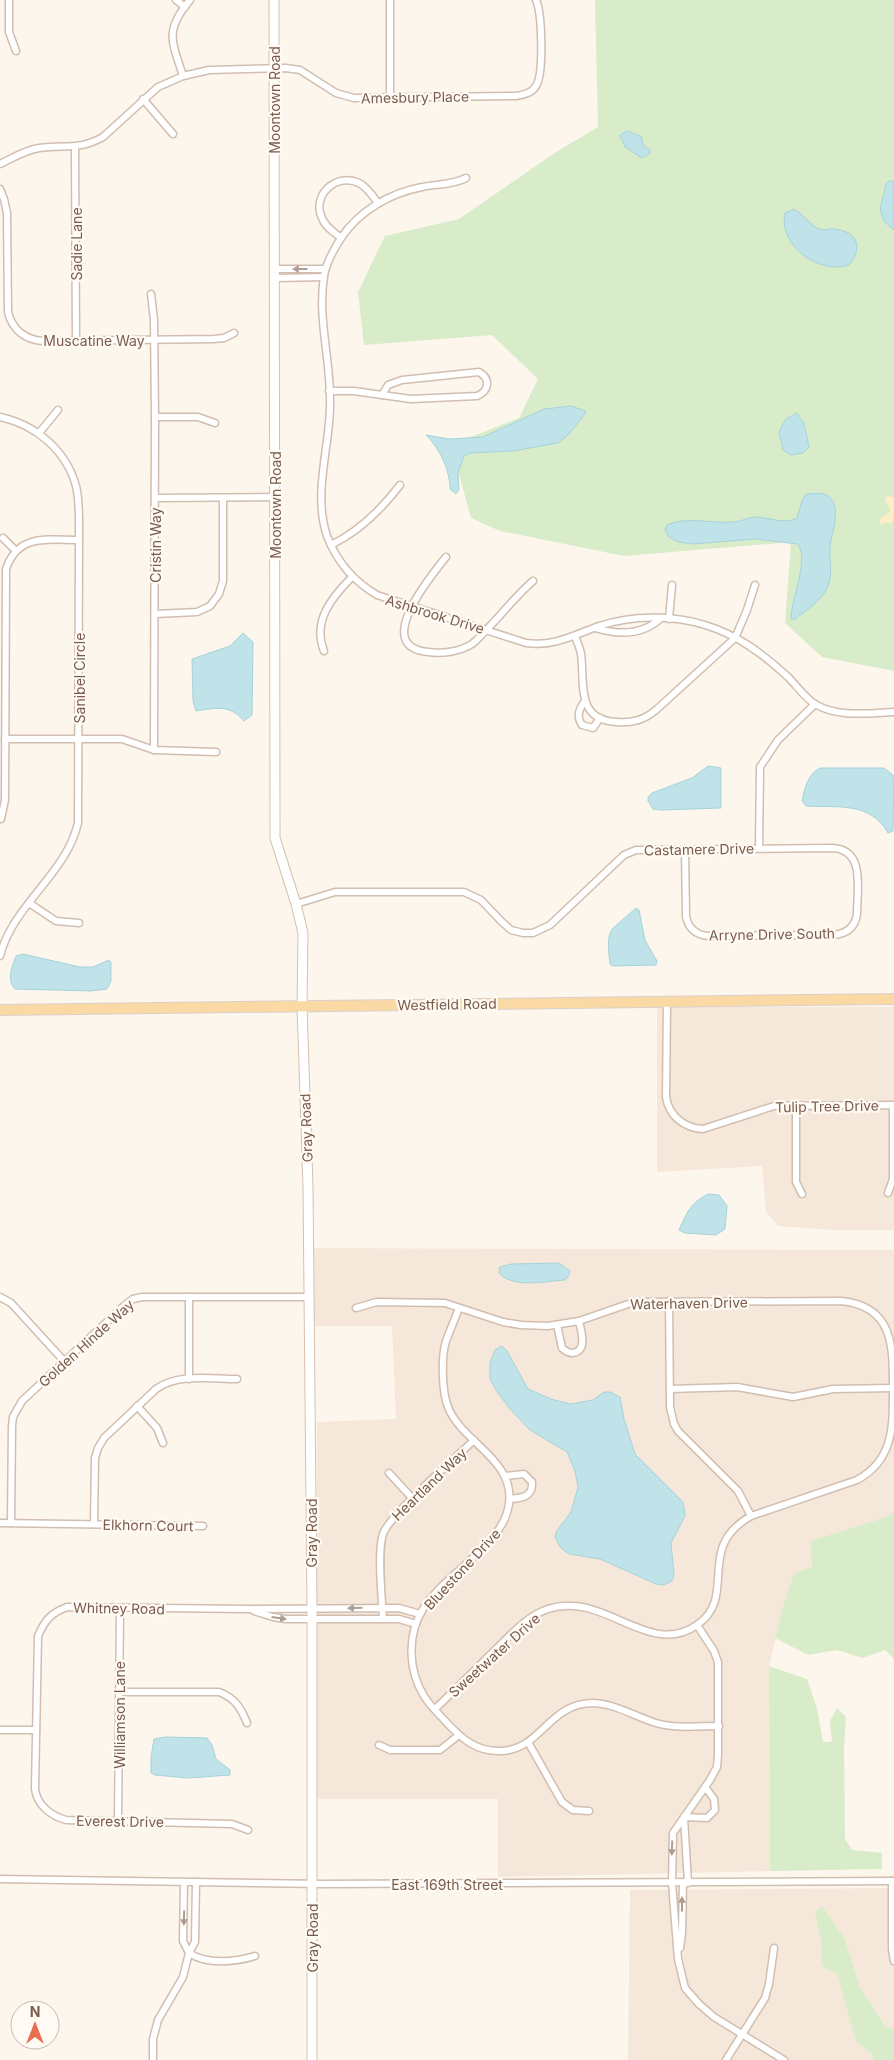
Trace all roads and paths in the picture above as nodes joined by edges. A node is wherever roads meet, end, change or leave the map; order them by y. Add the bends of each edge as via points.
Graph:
1 (9, 0) edge
2 (176, 0) edge
3 (190, 0) edge
4 (274, 0) edge
5 (390, 0) edge
6 (536, 0) edge
7 (185, 7) junction
8 (16, 51) dead end
9 (274, 68) junction
10 (183, 76) junction
11 (390, 97) junction
12 (143, 100) junction
13 (173, 134) dead end
14 (75, 147) junction
15 (0, 164) edge
16 (466, 178) dead end
17 (0, 189) edge
18 (378, 203) junction
19 (341, 238) junction
20 (325, 269) junction
21 (275, 273) junction
22 (324, 277) junction
23 (151, 294) dead end
24 (234, 333) dead end
25 (76, 340) junction
26 (154, 340) junction
27 (329, 391) junction
28 (382, 395) junction
29 (58, 410) dead end
30 (0, 417) edge
31 (155, 417) junction
32 (215, 423) dead end
33 (39, 433) junction
34 (400, 485) dead end
35 (275, 497) junction
36 (154, 498) junction
37 (223, 498) junction
38 (3, 538) dead end
39 (79, 540) junction
40 (332, 545) junction
41 (15, 550) junction
42 (446, 557) dead end
43 (352, 577) junction
44 (534, 581) dead end
45 (672, 585) dead end
46 (754, 585) dead end
47 (412, 607) junction
48 (155, 614) junction
49 (660, 618) junction
50 (669, 619) junction
51 (595, 628) junction
52 (486, 629) junction
53 (575, 636) junction
54 (735, 638) junction
55 (324, 651) dead end
56 (585, 701) junction
57 (815, 704) junction
58 (894, 712) edge
59 (600, 718) junction
60 (79, 738) junction
61 (5, 739) junction
62 (154, 750) junction
63 (216, 752) dead end
64 (1, 818) dead end
65 (759, 848) junction
66 (685, 849) junction
67 (28, 903) junction
68 (296, 904) junction
69 (79, 923) dead end
70 (851, 929) joint
71 (2, 940) edge
72 (0, 956) edge
73 (894, 1000) edge
74 (667, 1002) junction
75 (302, 1006) junction
76 (0, 1010) edge
77 (796, 1105) junction
78 (893, 1105) edge
79 (888, 1193) dead end
80 (802, 1194) dead end
81 (309, 1296) junction
82 (0, 1297) edge
83 (190, 1297) junction
84 (669, 1302) junction
85 (356, 1308) dead end
86 (459, 1308) junction
87 (579, 1321) junction
88 (557, 1325) junction
89 (64, 1361) junction
90 (189, 1379) junction
91 (237, 1379) dead end
92 (893, 1388) edge
93 (670, 1389) junction
94 (137, 1406) junction
95 (474, 1440) junction
96 (163, 1443) dead end
97 (388, 1473) dead end
98 (505, 1476) junction
99 (413, 1499) junction
100 (510, 1499) junction
101 (751, 1516) junction
102 (0, 1522) edge
103 (12, 1523) junction
104 (94, 1524) junction
105 (202, 1526) dead end
106 (120, 1608) junction
107 (382, 1608) junction
108 (248, 1609) junction
109 (312, 1609) junction
110 (420, 1614) junction
111 (311, 1619) junction
112 (382, 1619) junction
113 (416, 1624) junction
114 (697, 1625) junction
115 (120, 1692) junction
116 (434, 1709) junction
117 (247, 1723) dead end
118 (719, 1726) junction
119 (0, 1730) edge
120 (36, 1730) junction
121 (459, 1735) junction
122 (528, 1742) junction
123 (379, 1745) dead end
124 (705, 1787) junction
125 (589, 1810) dead end
126 (684, 1817) junction
127 (118, 1822) junction
128 (248, 1830) dead end
129 (0, 1879) edge
130 (893, 1881) edge
131 (184, 1882) junction
132 (196, 1882) junction
133 (672, 1883) junction
134 (685, 1883) junction
135 (312, 1884) junction
136 (774, 1948) dead end
137 (189, 1953) junction
138 (255, 1956) dead end
139 (678, 1960) junction
140 (894, 1961) edge
141 (741, 2034) junction
142 (153, 2060) edge
143 (312, 2060) edge
144 (726, 2060) edge
145 (784, 2060) edge

1 - 8 street via 10,32
2 - 7 street
3 - 7 street
4 - 9 street, Moontown Road
5 - 11 street
6 - 11 street, Amesbury Place via 540,16 540,71 539,81 533,90 516,96
7 - 10 street via 175,21 172,33
9 - 10 street, Amesbury Place via 218,69
9 - 11 street, Amesbury Place via 300,70 348,97
9 - 21 street, Moontown Road
10 - 12 street, Amesbury Place via 158,87
12 - 13 street
12 - 14 street, Amesbury Place via 103,137
14 - 15 street, Amesbury Place via 31,150
14 - 25 street, Sadie Lane
16 - 18 street, Ashbrook Drive via 407,190
17 - 25 street, Muscatine Way via 7,210 7,307 11,322 24,336 36,340
18 - 19 street, Ashbrook Drive via 357,219
18 - 19 street via 365,186 356,182 342,180 328,187 320,199 320,215 326,226
19 - 20 street, Ashbrook Drive
20 -> 21 street
20 - 22 street, Ashbrook Drive
21 - 22 street
21 - 35 street, Moontown Road
22 - 27 street, Ashbrook Drive via 321,312
23 - 26 street, Cristin Way
24 - 26 street, Muscatine Way via 219,339
25 - 26 street, Muscatine Way
26 - 31 street, Cristin Way
27 - 28 street
27 - 40 street, Ashbrook Drive via 322,500 323,519
28 - 28 street via 411,399 477,396 484,392 487,383 486,377 479,372 402,380 388,385
29 - 33 street
30 - 33 street, Sanibel Circle
31 - 32 street via 198,417
31 - 36 street, Cristin Way
33 - 39 street, Sanibel Circle via 61,455 73,478 78,503
34 - 40 street via 367,522
35 - 37 street
35 - 68 street, Moontown Road via 275,838
36 - 37 street
36 - 48 street, Cristin Way
37 - 48 street via 223,581 220,594 210,606 197,612
38 - 41 street
39 - 41 street via 35,540
39 - 60 street, Sanibel Circle
40 - 43 street, Ashbrook Drive via 338,560
41 - 61 street via 5,576
42 - 47 street
43 - 47 street, Ashbrook Drive via 377,595
43 - 55 street via 332,599 322,620 320,639
44 - 52 street
45 - 50 street
46 - 54 street
47 - 52 street, Ashbrook Drive
47 - 52 street via 403,634 407,644 419,651 461,649
48 - 62 street, Cristin Way
49 - 50 street, Ashbrook Drive
49 - 51 street, Ashbrook Drive via 628,620
49 - 51 street via 652,626 634,632 612,633
50 - 54 street, Ashbrook Drive via 704,625
51 - 53 street, Ashbrook Drive
52 - 53 street, Ashbrook Drive via 513,640 535,644 552,644
53 - 56 street via 581,655
54 - 57 street, Ashbrook Drive via 770,660
54 - 59 street via 648,716 629,722
56 - 59 street
56 - 59 street via 578,713 582,725 593,728
57 - 58 street, Ashbrook Drive via 847,713
57 - 65 street via 778,740 760,767
60 - 61 street
60 - 62 street via 122,739
60 - 67 street, Sanibel Circle via 76,832 68,851
61 - 64 street via 5,800
62 - 63 street
65 - 66 street, Castamere Drive
65 - 70 street, Castamere Drive via 838,848 848,853 857,865 857,914
66 - 68 street, Castamere Drive via 628,853 550,925 533,933 511,930 481,900 464,892 335,892
66 - 70 street, Arryne Drive South via 685,909 687,922 694,931 708,936 833,935
67 - 69 street via 56,921
67 - 71 street, Sanibel Circle
68 - 75 street, Moontown Road via 302,933
71 - 72 street, Sanibel Circle
73 - 74 main road, Westfield Road
74 - 75 main road, Westfield Road
74 - 77 street, Tulip Tree Drive via 666,1097 669,1109 679,1121 703,1129 768,1107
75 - 76 main road, Westfield Road
75 - 81 street, Gray Road
77 - 78 street, Tulip Tree Drive
77 - 80 street via 795,1179
78 - 79 street via 893,1179
81 - 83 street, Golden Hinde Way
81 - 109 street, Gray Road
82 - 89 street via 11,1303
83 - 89 street, Golden Hinde Way via 133,1299
83 - 90 street
84 - 87 street, Waterhaven Drive via 628,1303
84 - 92 street, Waterhaven Drive via 842,1301 859,1305 877,1316 888,1332 892,1346
84 - 93 street
85 - 86 street, Waterhaven Drive via 371,1303 412,1302 445,1303
86 - 88 street, Waterhaven Drive via 511,1324
86 - 95 street, Bluestone Drive via 444,1349 444,1395 450,1413
87 - 88 street, Waterhaven Drive
87 - 88 street via 582,1344 570,1353 562,1348
89 - 103 street, Golden Hinde Way via 22,1402 13,1418
90 - 91 street
90 - 94 street via 165,1383
92 - 93 street via 833,1389 794,1397 737,1387
92 - 101 street via 890,1440 883,1456 868,1473
93 - 101 street via 671,1414 678,1431 738,1491
94 - 96 street via 157,1428
94 - 104 street via 98,1448
95 - 98 street, Bluestone Drive
95 - 99 street, Heartland Way
97 - 99 street
98 - 100 street, Bluestone Drive
98 - 100 street via 524,1474 532,1482 529,1494
99 - 107 street, Heartland Way via 391,1520 383,1535
100 - 110 street, Bluestone Drive via 505,1520 497,1533 434,1594
101 - 114 street via 738,1524 723,1543 715,1600
102 - 103 street, Elkhorn Court
103 - 104 street, Elkhorn Court
104 - 105 street, Elkhorn Court
106 - 108 street, Whitney Road
106 - 115 street, Williamson Lane
106 - 120 street, Whitney Road via 67,1606 50,1614 43,1623 38,1636
107 -> 109 street, Whitney Road
107 - 110 street, Whitney Road via 406,1609
107 - 112 street, Heartland Way
108 - 109 street, Whitney Road
108 -> 111 street, Whitney Road via 273,1617
109 - 111 street, Gray Road
110 - 113 street, Bluestone Drive
111 - 112 street, Whitney Road
111 - 135 street, Gray Road
112 - 113 street, Whitney Road via 406,1620
113 - 116 street, Bluestone Drive via 411,1646 414,1671
114 - 116 street, Sweetwater Drive via 679,1633 656,1634 587,1606 554,1607 530,1618
114 - 118 street via 718,1662
115 - 117 street via 220,1692 240,1706
115 - 127 street, Williamson Lane
116 - 121 street, Bluestone Drive
118 - 122 street, Bluestone Drive via 668,1725 602,1704 586,1704 562,1711
118 - 124 street via 717,1767
119 - 120 street
120 - 127 street, Everest Drive via 34,1789 43,1807 66,1820
121 - 122 street, Bluestone Drive via 477,1747 495,1751 516,1748
121 - 123 street via 440,1750 390,1750
122 - 125 street via 562,1802 573,1810
124 - 126 street
124 - 126 street via 714,1799 715,1810 707,1818
126 -> 133 street via 673,1833
126 - 134 street
127 - 128 street, Everest Drive via 232,1824
129 - 131 street, East 169th Street
130 - 134 street, East 169th Street
130 - 140 street
131 - 132 street, East 169th Street
131 -> 137 street via 183,1941
132 - 135 street, East 169th Street
132 - 137 street via 195,1942
133 - 134 street, East 169th Street
133 - 135 street, East 169th Street
133 - 139 street
139 -> 134 street
135 - 143 street, Gray Road
136 - 141 street via 765,1998
137 - 138 street via 204,1959 227,1961
137 - 142 street via 183,1977 155,2028
139 - 141 street via 686,1988 699,2004
141 - 144 street
141 - 145 street

